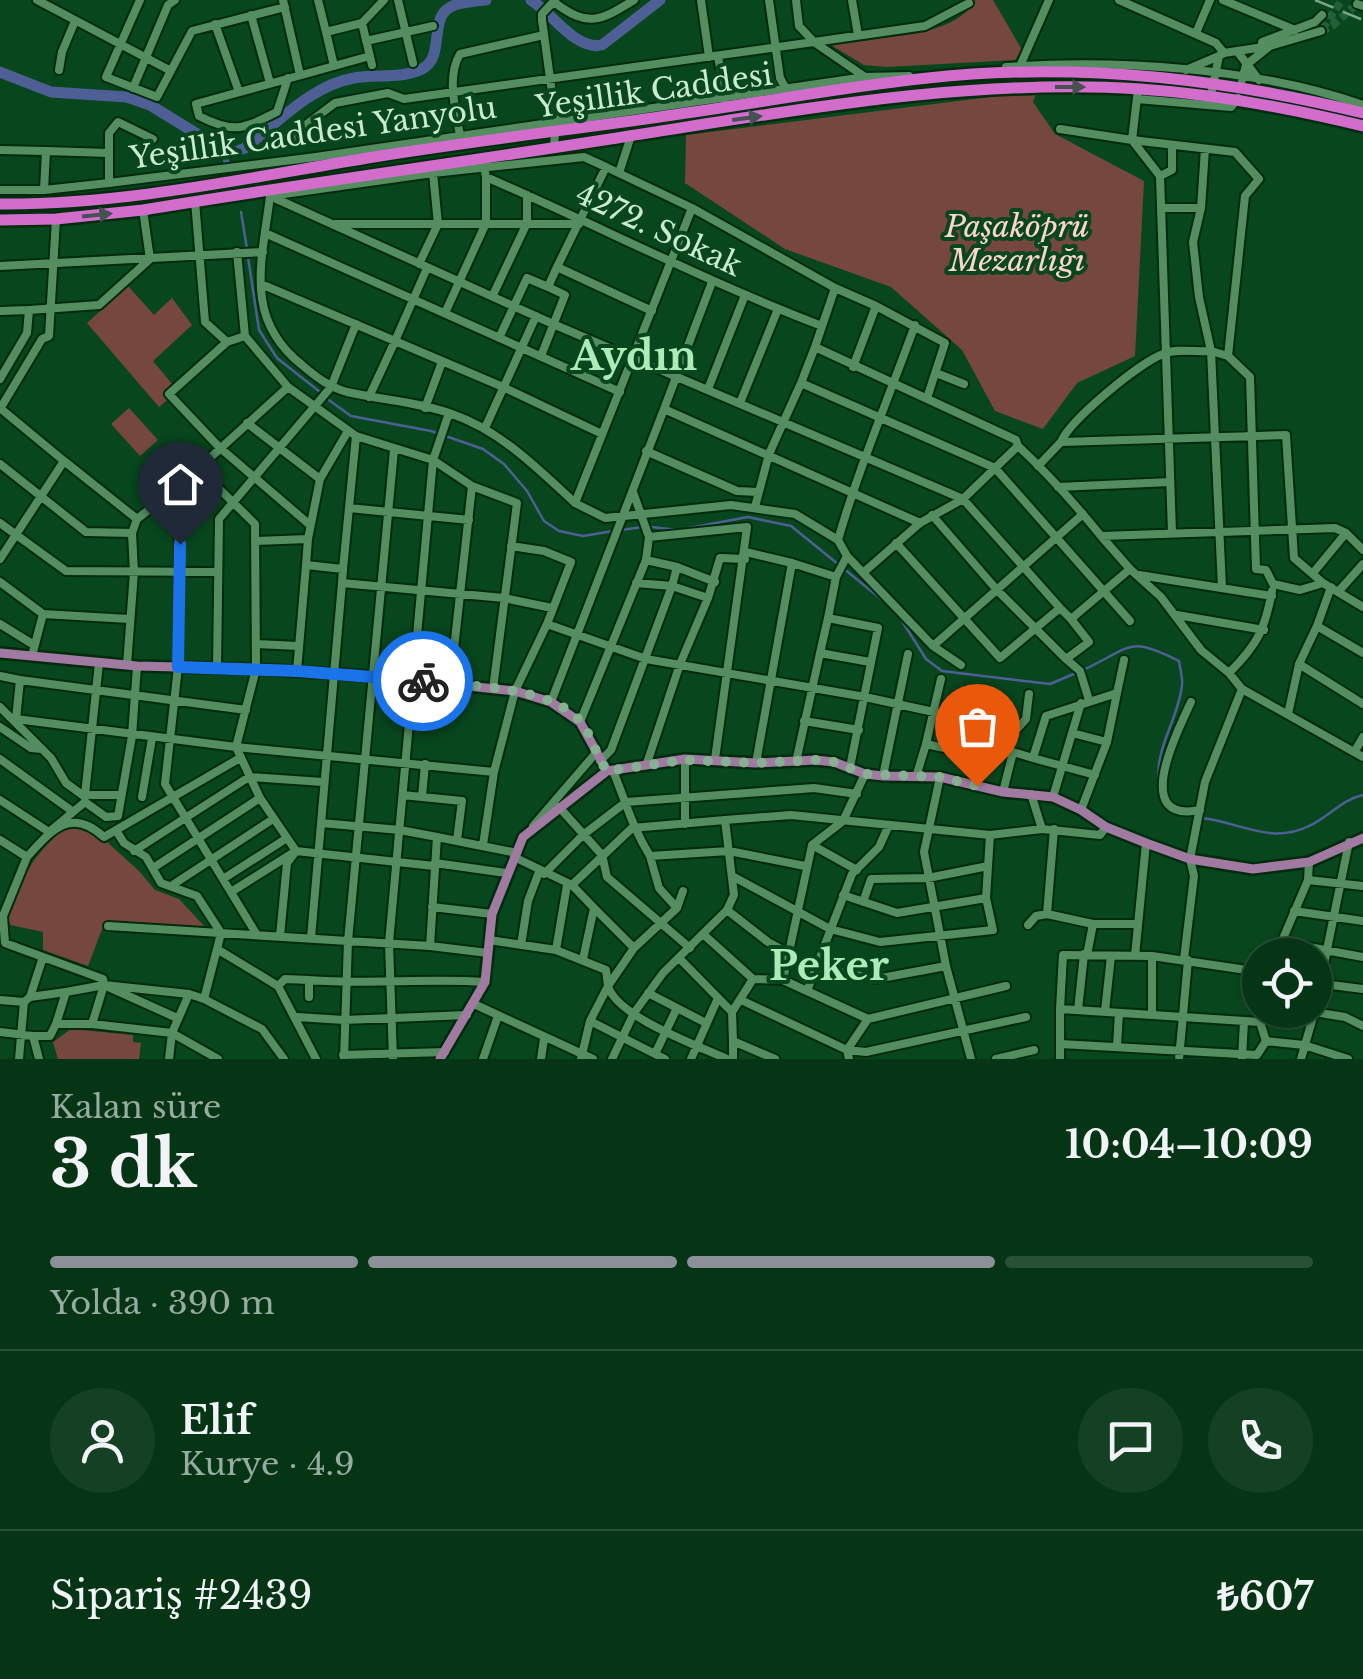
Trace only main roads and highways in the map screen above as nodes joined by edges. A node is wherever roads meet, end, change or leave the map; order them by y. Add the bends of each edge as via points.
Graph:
1 (1213, 84) junction
2 (1314, 107) junction
3 (1363, 113) edge
4 (1363, 126) edge
5 (0, 204) edge
6 (0, 220) edge
7 (0, 653) edge
8 (610, 771) junction
9 (1363, 838) edge
10 (443, 1055) edge

1 - 2 highway, Yeşillik Caddesi
1 - 5 highway, Yeşillik Caddesi via 1127,74 928,78 556,125 144,195
6 -> 1 highway, Yeşillik Caddesi via 269,193 867,101 1039,87 1138,94
2 - 3 highway
2 - 4 highway
7 - 8 main road via 371,676 515,692 551,702 580,722
8 - 9 main road via 685,760 834,762 865,774 940,777 1053,797 1106,827 1190,859 1253,869 1308,862
8 - 10 main road via 523,837 492,914 484,982

